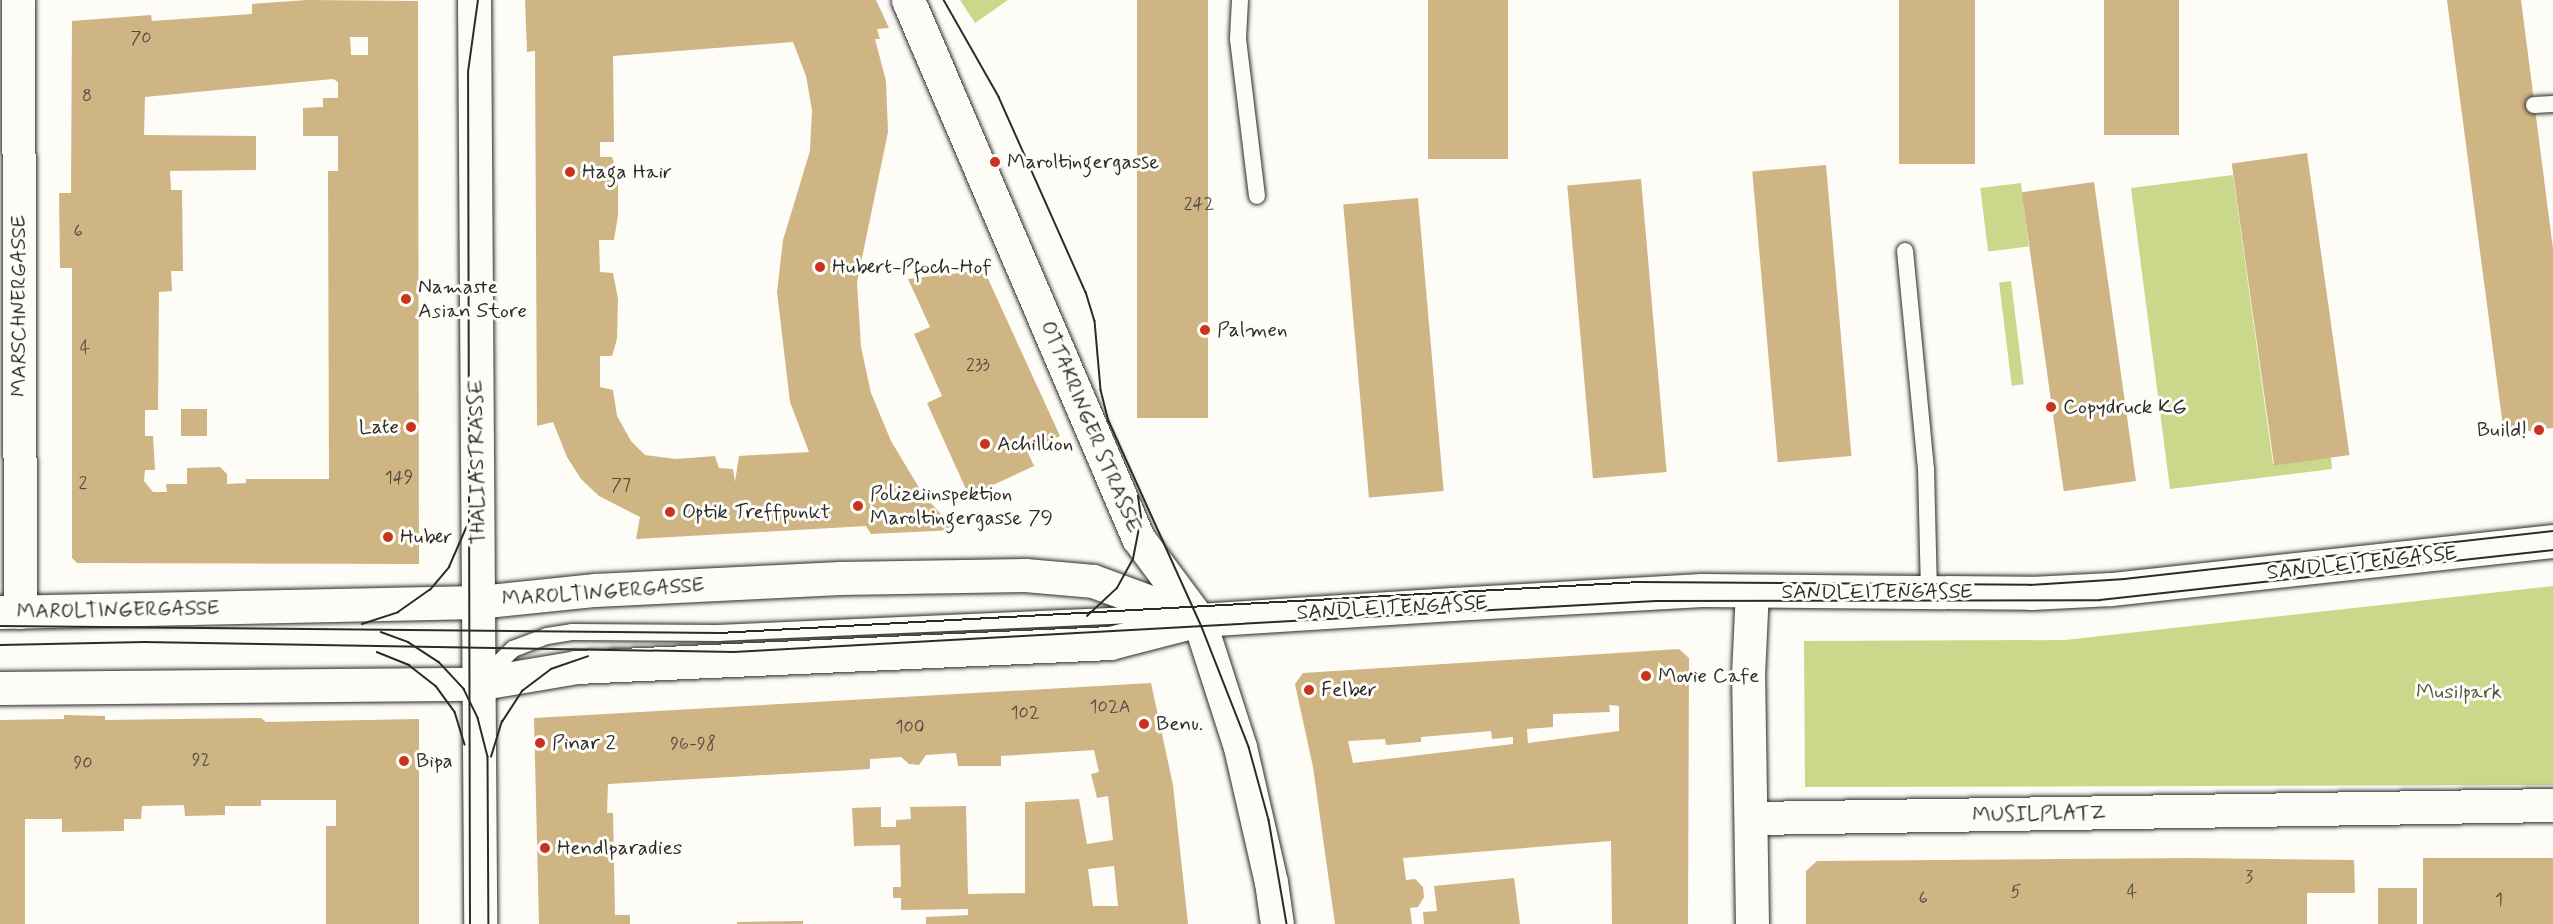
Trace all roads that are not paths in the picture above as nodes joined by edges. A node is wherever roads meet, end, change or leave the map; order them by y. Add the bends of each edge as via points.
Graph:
1 (18, 0) edge
2 (474, 0) edge
3 (908, 0) edge
4 (1240, 0) edge
5 (2553, 104) edge
6 (2534, 105) dead end
7 (1257, 196) dead end
8 (1905, 251) dead end
9 (2553, 541) edge
10 (1752, 591) junction
11 (1929, 593) junction
12 (478, 602) junction
13 (10, 612) edge
14 (1199, 620) junction
15 (477, 684) junction
16 (0, 688) edge
17 (2553, 805) edge
18 (1753, 818) junction
19 (480, 924) edge
20 (1277, 924) edge
21 (1752, 924) edge

1 - 13 main road, MARSCHNERGASSE
2 - 12 main road, THALIASTRASSE
3 - 14 main road, OTTAKRINGER STRASSE via 1135,532
4 - 7 lane via 1238,39
5 - 6 lane
8 - 11 lane via 1926,469
9 - 11 main road, SANDLEITENGASSE via 2144,587
10 - 11 main road, SANDLEITENGASSE
10 - 14 main road, SANDLEITENGASSE via 1701,590
10 - 18 main road via 1748,675
12 - 13 main road, MAROLTINGERGASSE
12 - 14 main road, MAROLTINGERGASSE via 618,588 1025,575 1093,581
12 - 15 main road, THALIASTRASSE
14 - 15 main road via 1110,643 576,667
14 - 20 main road, OTTAKRINGER STRASSE via 1243,758
15 - 16 main road
15 - 19 main road, THALIASTRASSE
17 - 18 main road, MUSILPLATZ
18 - 21 main road

